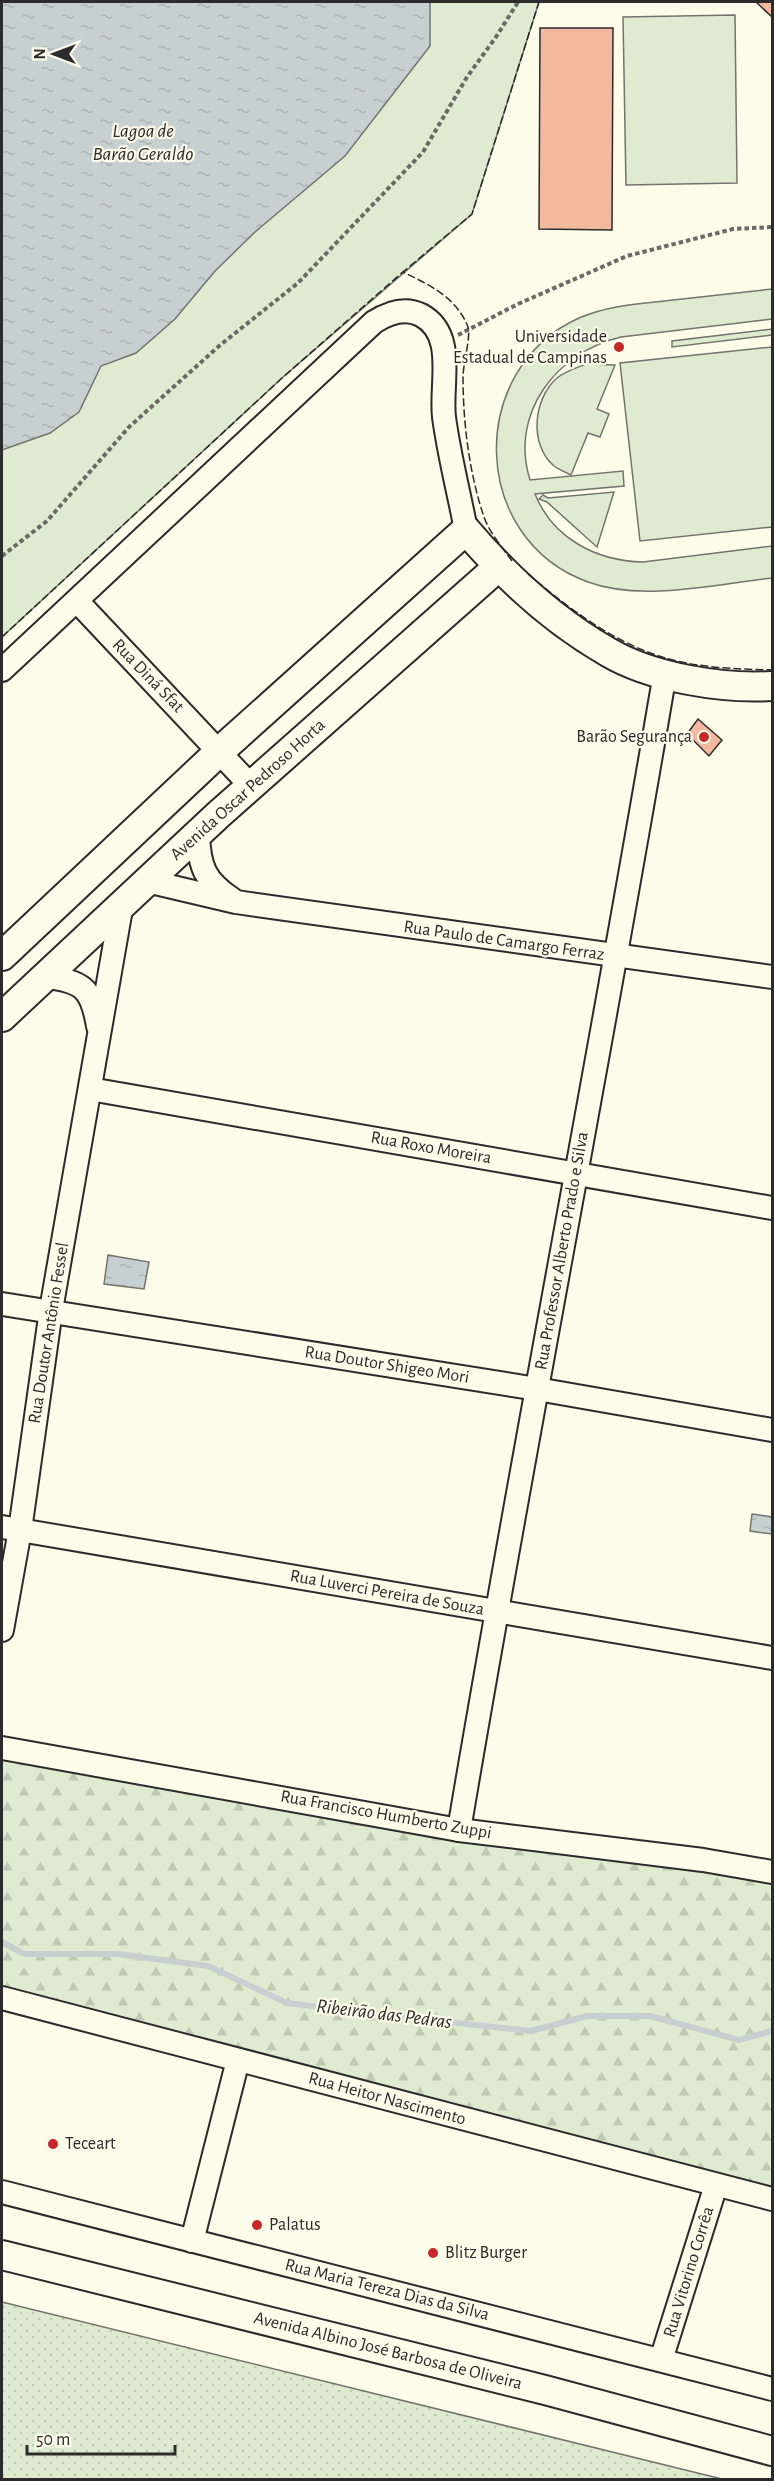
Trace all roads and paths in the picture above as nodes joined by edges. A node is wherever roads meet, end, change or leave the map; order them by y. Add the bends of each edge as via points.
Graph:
1 (518, 2) edge
2 (772, 227) edge
3 (442, 342) junction
4 (466, 530) junction
5 (2, 556) edge
6 (498, 567) junction
7 (77, 601) junction
8 (2, 670) edge
9 (664, 673) junction
10 (772, 686) edge
11 (220, 751) junction
12 (251, 786) junction
13 (198, 834) junction
14 (147, 881) junction
15 (236, 902) junction
16 (123, 903) junction
17 (2, 956) edge
18 (617, 957) junction
19 (45, 976) junction
20 (772, 977) edge
21 (2, 1017) edge
22 (100, 1036) junction
23 (90, 1089) junction
24 (575, 1173) junction
25 (772, 1208) edge
26 (2, 1304) edge
27 (51, 1310) junction
28 (537, 1389) junction
29 (772, 1430) edge
30 (11, 1528) edge
31 (496, 1612) junction
32 (2, 1630) edge
33 (772, 1658) edge
34 (2, 1748) edge
35 (459, 1830) junction
36 (772, 1872) edge
37 (2, 1998) edge
38 (238, 2060) junction
39 (716, 2185) junction
40 (2, 2192) edge
41 (772, 2199) edge
42 (192, 2241) junction
43 (2, 2255) edge
44 (661, 2360) junction
45 (772, 2389) edge
46 (772, 2451) edge

1 - 5 path via 467,76 423,153 298,283 219,346 129,428 46,521
2 - 3 path via 733,229 627,256
3 - 4 street via 444,416
3 - 7 street via 431,321 415,312 385,314 374,321
4 - 6 main road
4 - 11 main road
6 - 9 main road via 547,609 608,652
6 - 12 main road, Avenida Oscar Pedroso Horta
7 - 8 street
7 - 11 street, Rua Diná Sfat
9 - 10 main road via 726,685
9 - 18 street, Rua Professor Alberto Prado e Silva
11 - 12 street, Rua Diná Sfat
11 - 17 main road
12 - 13 main road, Avenida Oscar Pedroso Horta
13 - 14 main road, Avenida Oscar Pedroso Horta
13 - 15 street via 204,872 216,888
14 - 15 street, Rua Paulo de Camargo Ferraz
14 - 16 main road, Avenida Oscar Pedroso Horta
15 - 18 street, Rua Paulo de Camargo Ferraz
16 - 19 main road, Avenida Oscar Pedroso Horta
16 - 22 street, Rua Doutor Antônio Fessel
18 - 20 street, Rua Paulo de Camargo Ferraz
18 - 24 street, Rua Professor Alberto Prado e Silva
19 - 21 main road, Avenida Oscar Pedroso Horta
19 - 22 street, Rua Doutor Antônio Fessel via 75,981 84,988 93,1000
22 - 23 street, Rua Doutor Antônio Fessel
23 - 24 street, Rua Roxo Moreira
23 - 27 street, Rua Doutor Antônio Fessel
24 - 25 street, Rua Roxo Moreira
24 - 28 street, Rua Professor Alberto Prado e Silva
26 - 27 street, Rua Doutor Shigeo Mori
27 - 28 street, Rua Doutor Shigeo Mori
27 - 30 street, Rua Doutor Antônio Fessel
28 - 29 street, Rua Doutor Shigeo Mori
28 - 31 street, Rua Professor Alberto Prado e Silva
30 - 31 street, Rua Luverci Pereira de Souza
30 - 32 street, Rua Doutor Antônio Fessel
31 - 33 street, Rua Luverci Pereira de Souza
31 - 35 street, Rua Professor Alberto Prado e Silva
34 - 35 street, Rua Francisco Humberto Zuppi
35 - 36 street, Rua Francisco Humberto Zuppi
37 - 38 street, Rua Heitor Nascimento
38 - 39 street, Rua Heitor Nascimento
38 - 42 street
39 - 41 street, Rua Heitor Nascimento
39 - 44 street, Rua Vitorino Corrêa
40 - 42 street, Rua Maria Tereza Dias da Silva
42 - 44 street, Rua Maria Tereza Dias da Silva
43 - 46 main road, Avenida Albino José Barbosa de Oliveira via 533,2387
44 - 45 street, Rua Maria Tereza Dias da Silva

